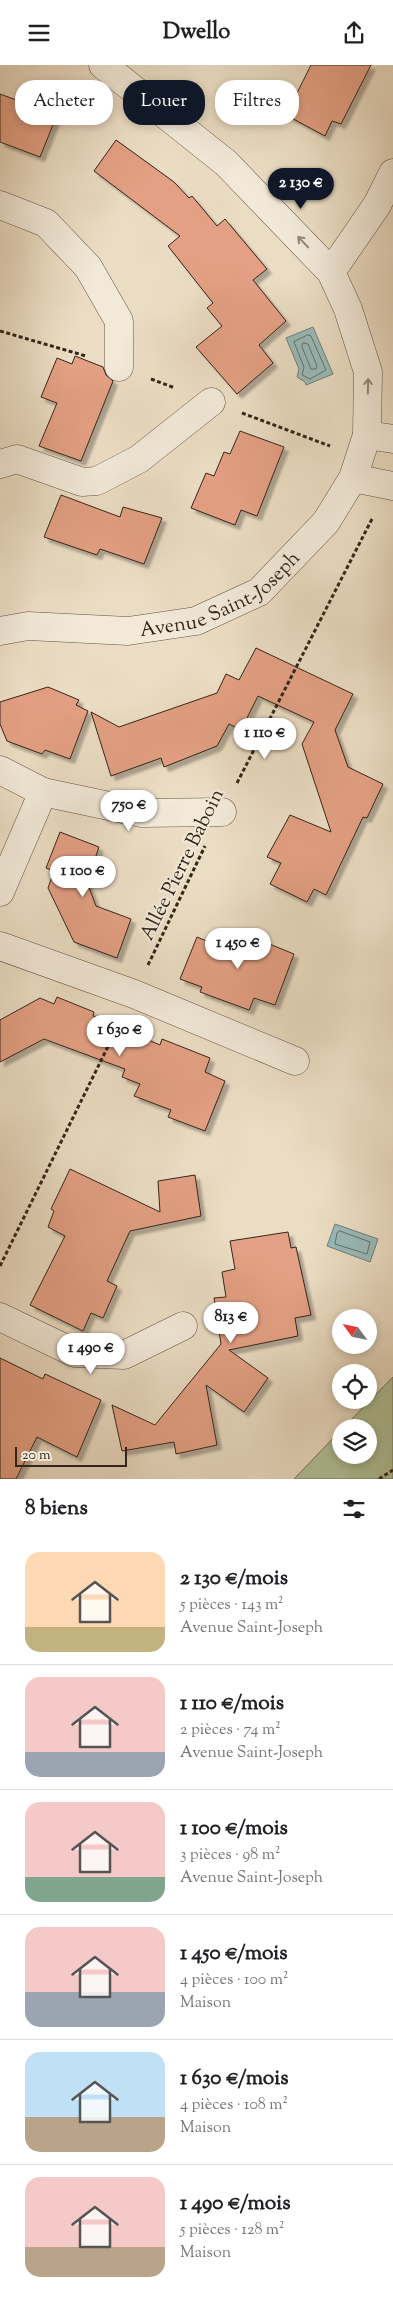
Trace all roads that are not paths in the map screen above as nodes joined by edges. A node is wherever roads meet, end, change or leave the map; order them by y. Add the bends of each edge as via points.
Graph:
1 (103, 65) edge
2 (393, 173) edge
3 (0, 205) edge
4 (331, 272) junction
5 (119, 367) dead end
6 (211, 402) dead end
7 (380, 437) edge
8 (0, 464) edge
9 (353, 478) junction
10 (391, 485) edge
11 (0, 631) edge
12 (0, 770) edge
13 (42, 792) junction
14 (222, 811) road end
15 (0, 892) edge
16 (0, 946) edge
17 (295, 1061) dead end
18 (0, 1317) edge
19 (183, 1326) dead end

4 -> 1 street, Avenue Saint-Joseph via 226,163
2 - 4 street via 377,205
3 - 5 street via 46,223 88,267 119,321
7 -> 4 street, Avenue Saint-Joseph via 368,372 348,309
6 - 8 street via 139,459 97,481 82,483 17,459
7 - 9 street, Avenue Saint-Joseph
9 - 10 street
9 - 11 street, Avenue Saint-Joseph via 326,522 258,592 196,621 128,631 28,626
12 - 13 street
13 - 14 street via 142,813
13 - 15 street
16 - 17 street via 134,994
18 - 19 street via 76,1353 124,1355

